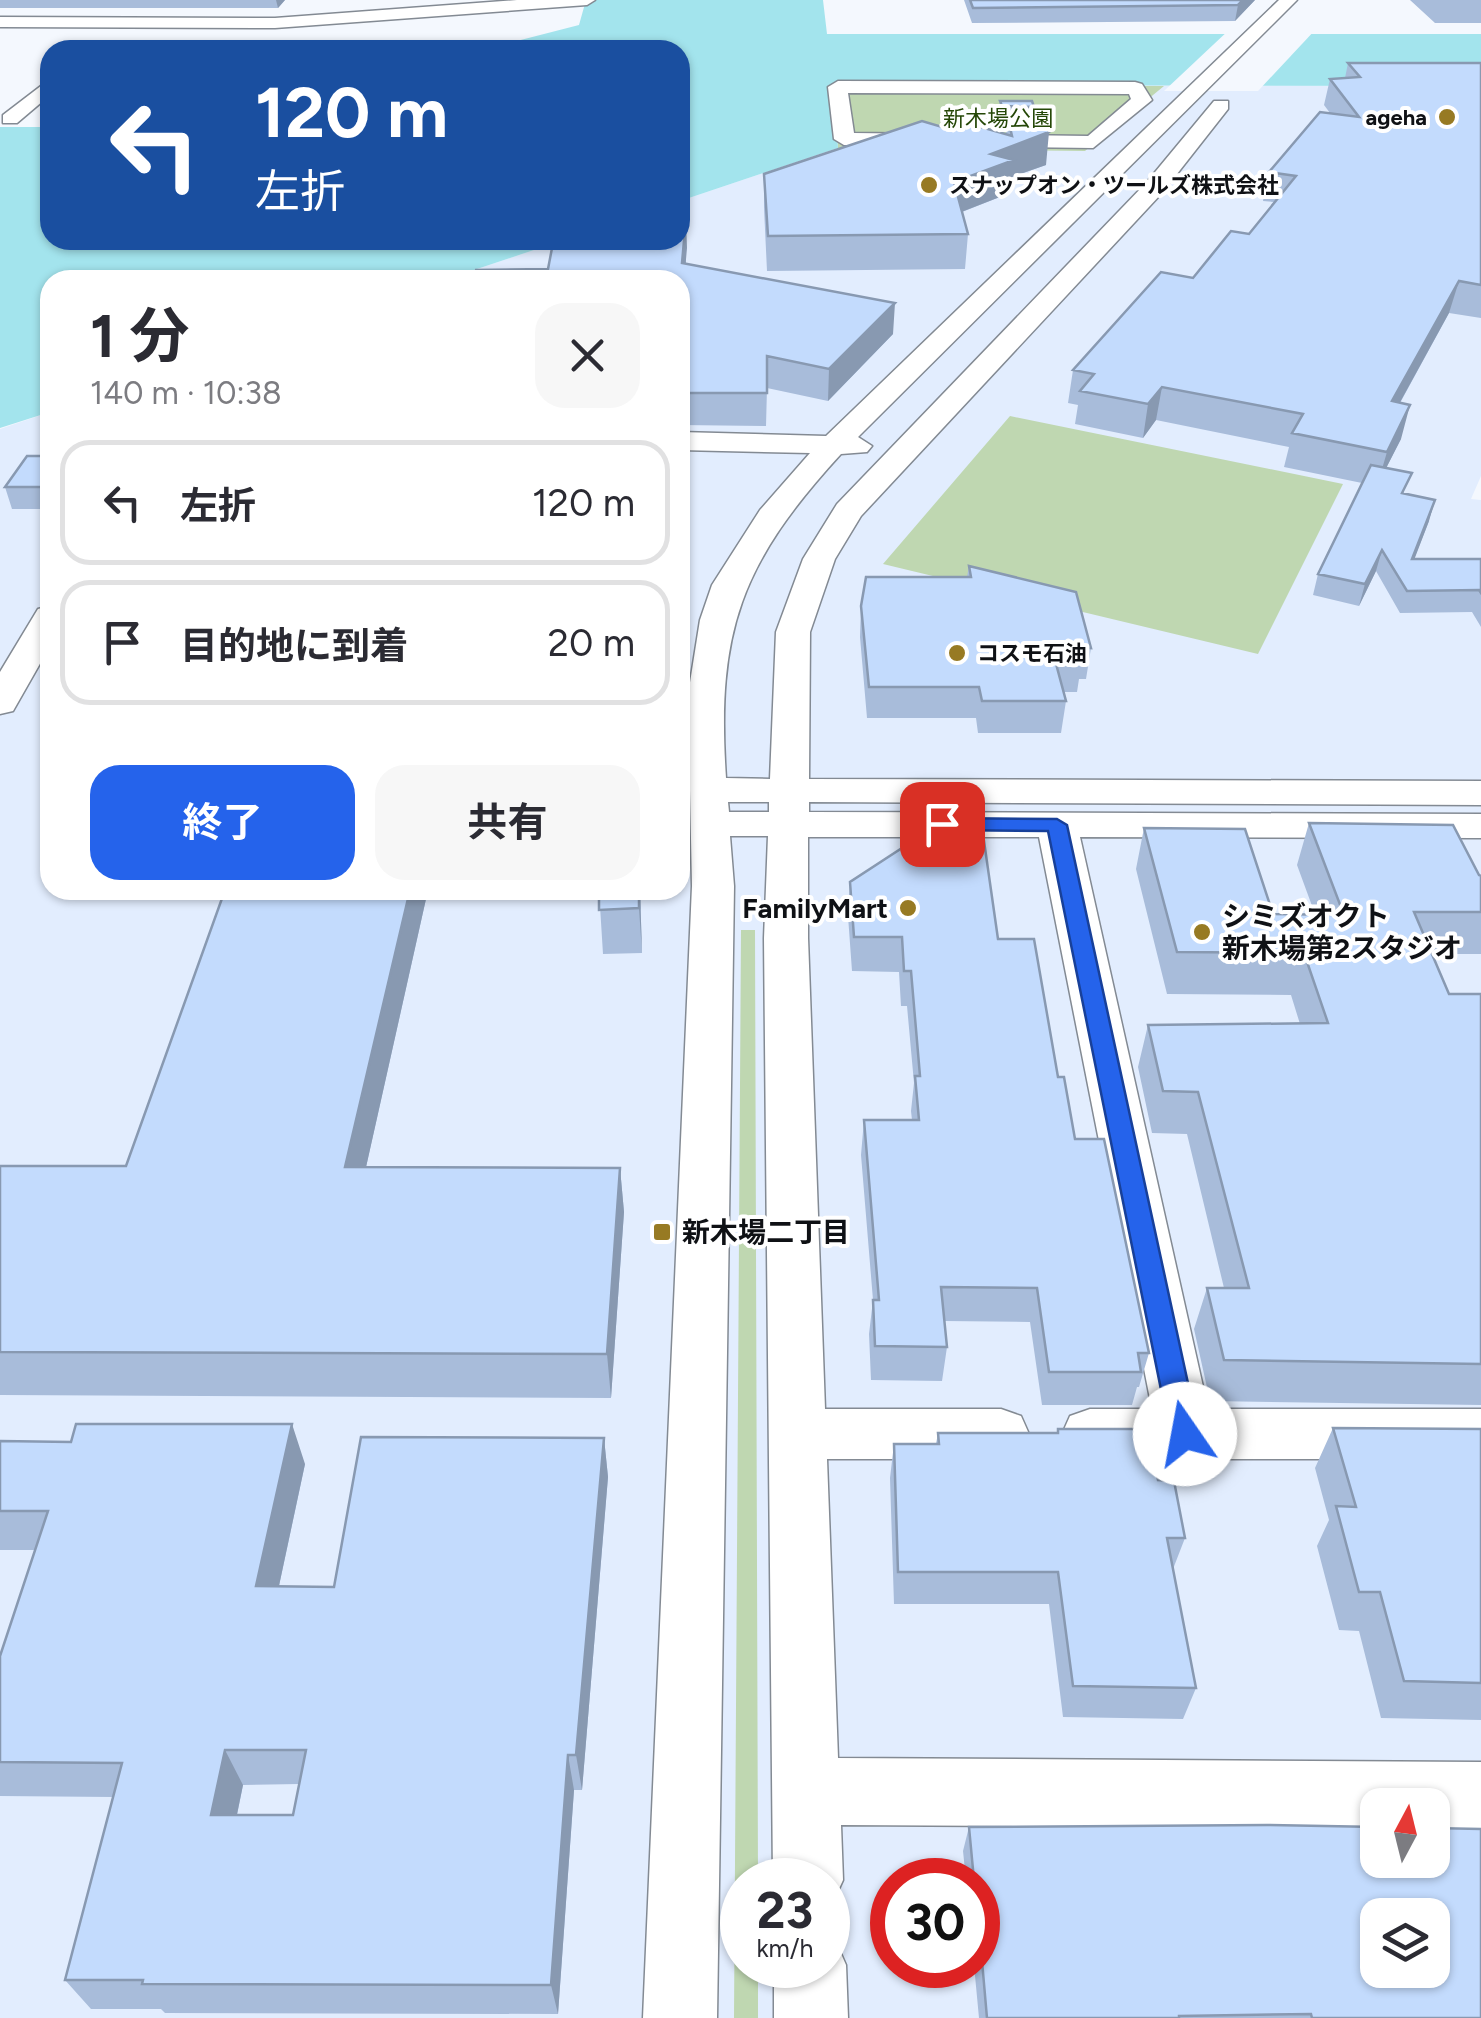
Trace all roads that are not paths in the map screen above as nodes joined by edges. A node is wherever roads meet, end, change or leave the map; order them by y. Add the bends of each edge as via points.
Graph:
1 (316, 0) edge
2 (586, 0) edge
3 (1289, 0) edge
4 (515, 2) edge
5 (0, 20) edge
6 (297, 20) junction
7 (119, 23) junction
8 (490, 25) dead end
9 (432, 32) dead end
10 (102, 37) dead end
11 (17, 83) dead end
12 (40, 84) edge
13 (40, 92) edge
14 (1215, 92) junction
15 (5, 119) edge
16 (40, 119) edge
17 (944, 132) joint
18 (690, 441) edge
19 (838, 443) junction
20 (898, 454) junction
21 (40, 633) edge
22 (0, 703) edge
23 (1481, 793) edge
24 (710, 807) junction
25 (789, 807) junction
26 (1057, 825) junction
27 (1460, 836) edge
28 (798, 1434) junction
29 (1185, 1434) junction
30 (1481, 1434) edge
31 (806, 1791) junction
32 (1481, 1795) edge
33 (808, 1858) edge
34 (810, 1988) edge
35 (680, 2018) edge
36 (811, 2018) edge

1 - 6 street
2 - 4 street
3 - 14 street
4 - 6 street
5 - 6 street
5 - 7 street
6 - 7 street
7 - 10 street
8 - 9 street
11 - 12 street
13 - 15 street
14 - 19 street
14 - 20 street via 1154,188
15 - 16 street
17 - 17 street via 844,139 838,87 1135,88 1142,100 1093,142
18 - 19 street
19 - 20 street
19 - 24 street via 774,516 729,584 712,642
20 - 25 street via 831,535 793,632
21 - 22 street
23 - 25 street
24 - 25 street
24 - 35 street
25 - 26 street
25 - 28 street
26 - 27 street
26 - 29 street
28 - 29 street
28 - 31 street
29 - 30 street
31 - 32 street
31 - 33 street
34 - 36 street

